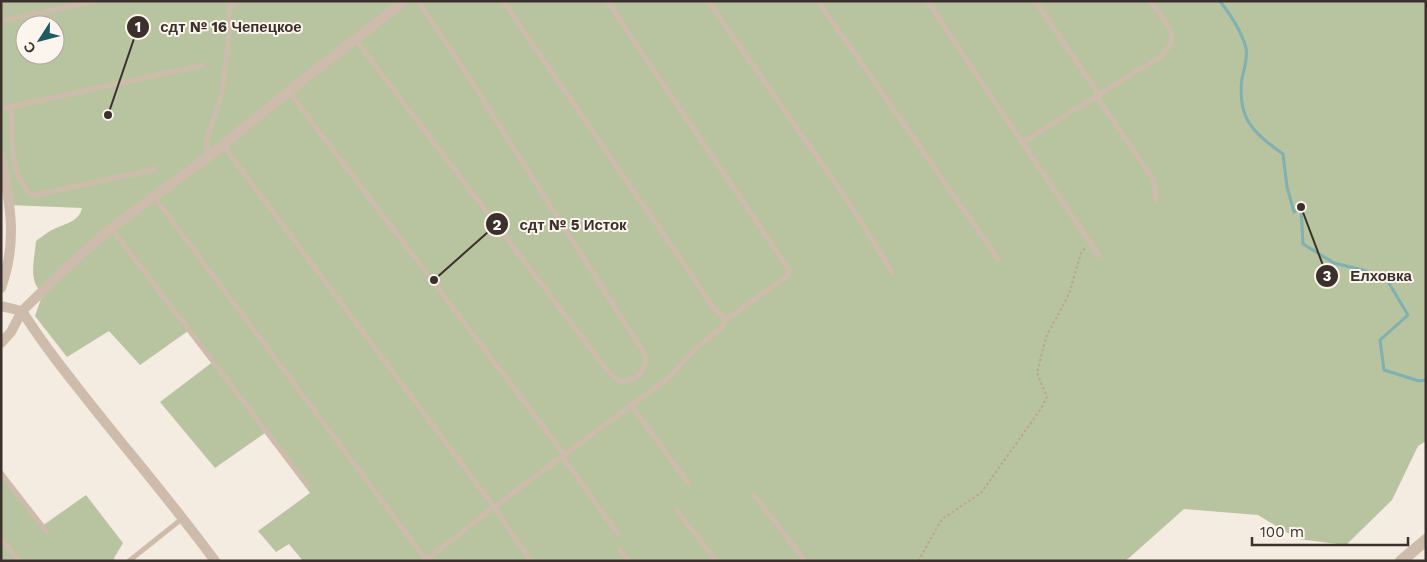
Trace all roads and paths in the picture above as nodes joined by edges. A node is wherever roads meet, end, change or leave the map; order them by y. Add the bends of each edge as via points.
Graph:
1 (95, 1) edge
2 (240, 1) edge
3 (404, 1) edge
4 (418, 1) edge
5 (503, 1) edge
6 (607, 1) edge
7 (708, 1) edge
8 (818, 1) edge
9 (927, 1) edge
10 (1035, 1) edge
11 (1150, 1) edge
12 (230, 4) edge
13 (1, 21) edge
14 (356, 39) junction
15 (204, 65) dead end
16 (289, 91) junction
17 (1098, 96) junction
18 (11, 106) junction
19 (1, 109) edge
20 (1023, 142) junction
21 (222, 144) junction
22 (1, 156) edge
23 (208, 157) junction
24 (156, 169) dead end
25 (155, 198) junction
26 (1156, 201) dead end
27 (111, 228) junction
28 (1090, 242) junction
29 (1099, 256) dead end
30 (998, 259) dead end
31 (892, 272) dead end
32 (1, 288) edge
33 (1, 306) edge
34 (22, 311) junction
35 (725, 320) junction
36 (1, 343) edge
37 (631, 405) junction
38 (563, 455) junction
39 (1, 473) edge
40 (688, 483) dead end
41 (308, 486) dead end
42 (754, 495) dead end
43 (494, 507) junction
44 (676, 509) dead end
45 (184, 518) junction
46 (47, 532) dead end
47 (618, 534) dead end
48 (1, 539) edge
49 (1426, 540) edge
50 (620, 550) dead end
51 (19, 561) edge
52 (130, 561) edge
53 (216, 561) edge
54 (426, 561) edge
55 (531, 561) edge
56 (629, 561) edge
57 (716, 561) edge
58 (805, 561) edge
59 (918, 561) edge
60 (1401, 561) edge

1 - 13 lane
2 - 12 lane
3 - 14 street
4 - 14 lane via 645,356 645,368 632,379 624,381 610,374
5 - 35 lane via 653,222
6 - 35 lane via 789,270 788,276
7 - 31 lane via 850,204
8 - 30 lane
9 - 20 lane
10 - 17 lane
11 - 17 lane via 1171,32 1171,42 1161,56
12 - 23 lane via 222,93 206,142
14 - 16 street
15 - 18 lane
16 - 21 street
16 - 38 lane
17 - 20 lane
17 - 26 lane via 1153,179
18 - 19 lane
18 - 24 lane via 15,165 22,183 31,194
20 - 28 lane
21 - 23 street
21 - 43 lane
22 - 32 street via 12,230
23 - 25 street
25 - 27 street
25 - 54 lane
27 - 34 street
27 - 41 lane
28 - 29 lane
28 - 59 path via 1081,253 1069,294 1046,337 1037,373 1047,397 1040,410 981,493 942,519
33 - 34 street
34 - 36 street
34 - 45 street via 37,336
35 - 37 lane via 722,328 692,352 668,378
37 - 38 lane
37 - 40 lane
38 - 43 lane
38 - 47 lane
39 - 46 lane
42 - 58 lane
43 - 54 lane
43 - 55 lane
44 - 57 lane
45 - 52 lane
45 - 53 street
48 - 51 lane
49 - 60 street
50 - 56 lane

